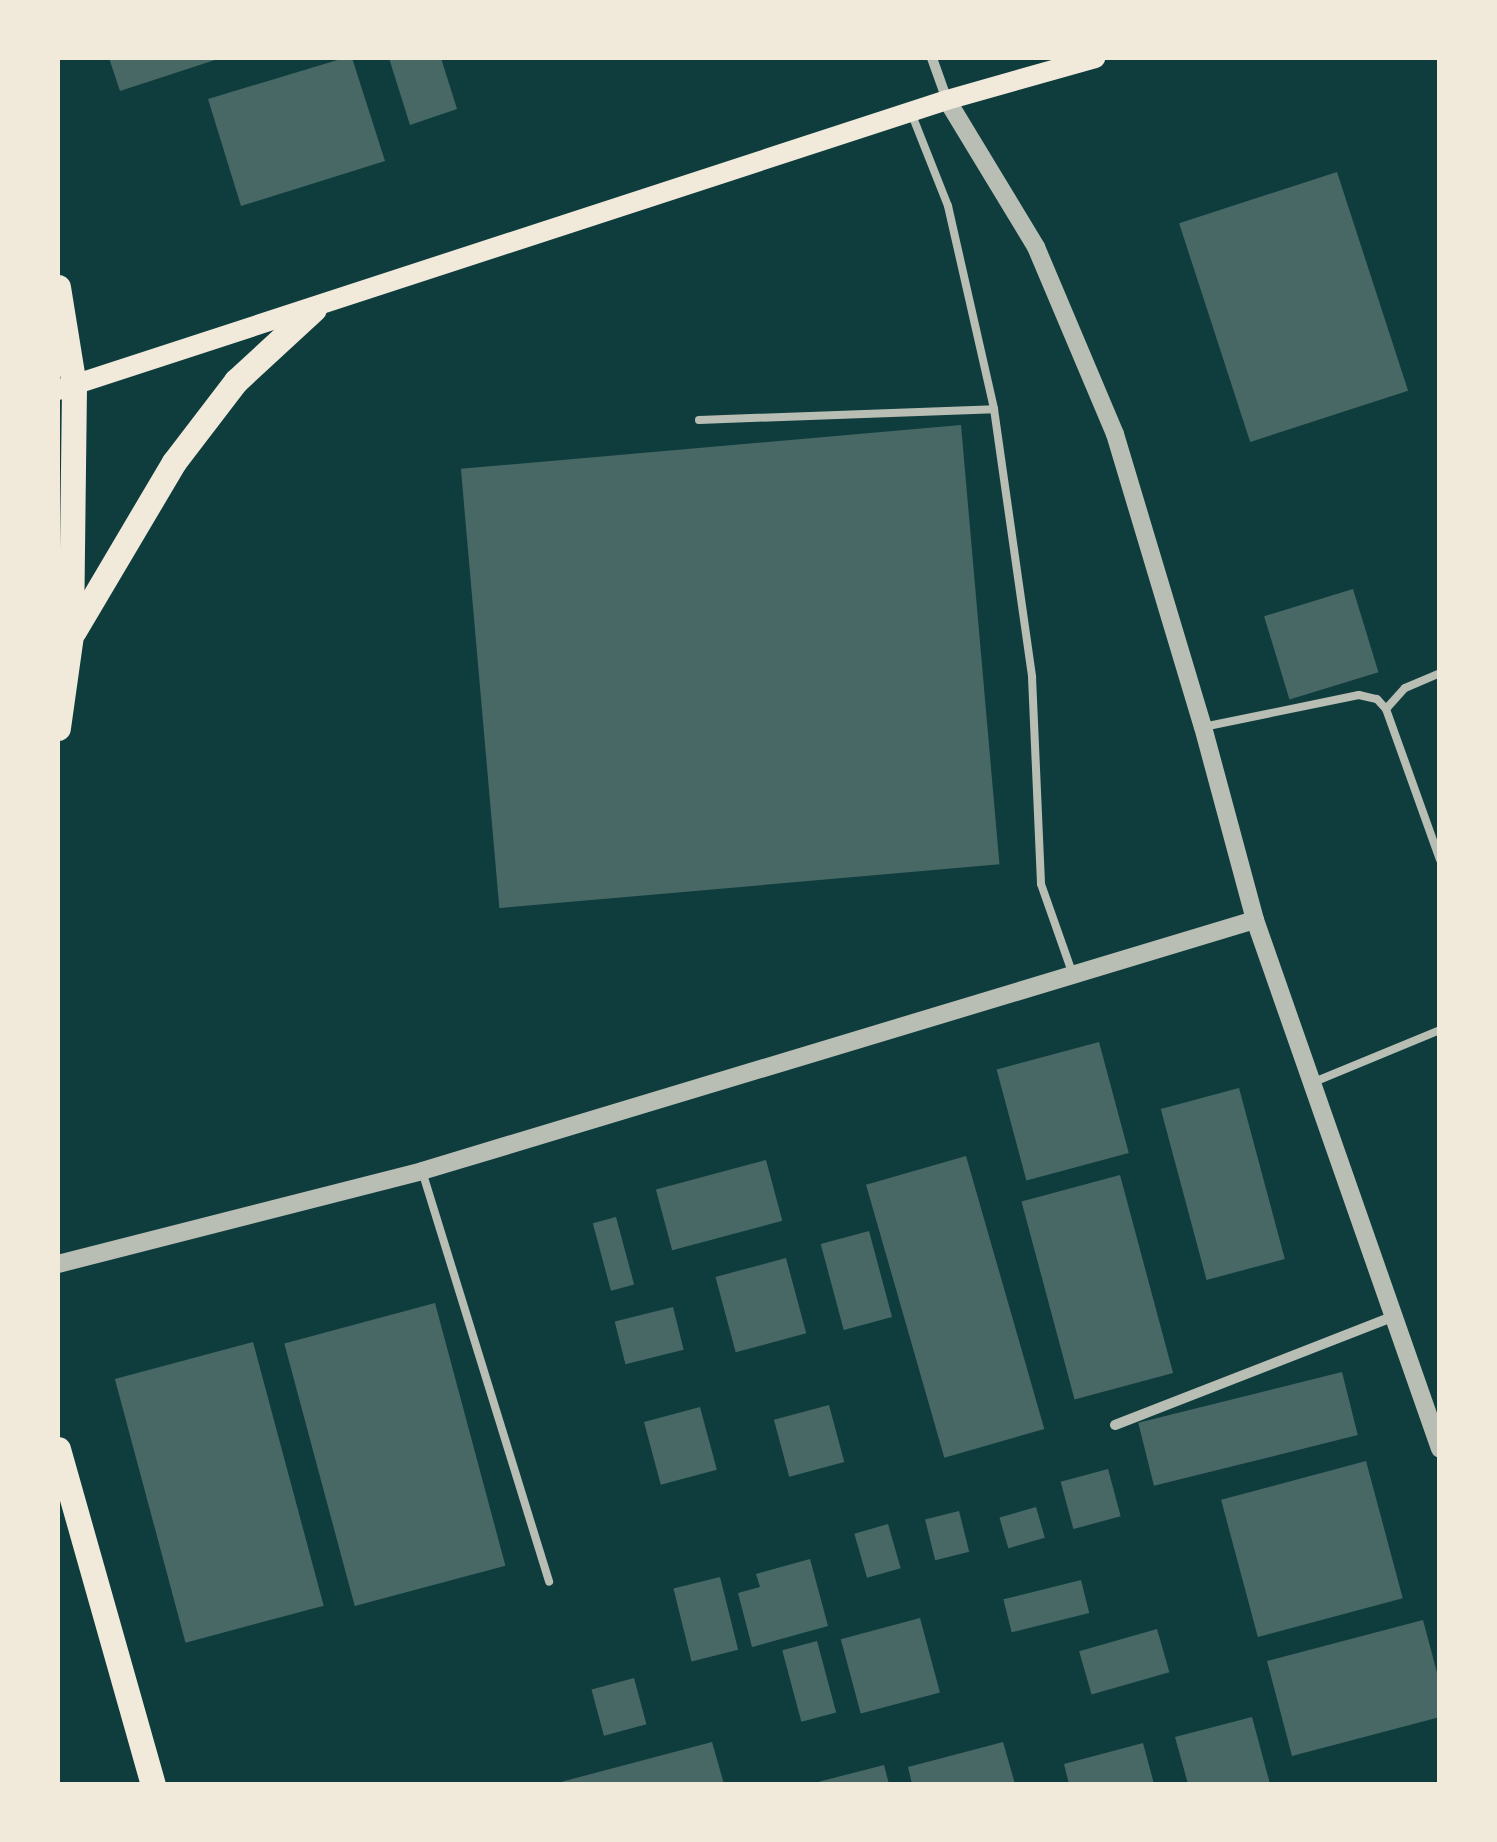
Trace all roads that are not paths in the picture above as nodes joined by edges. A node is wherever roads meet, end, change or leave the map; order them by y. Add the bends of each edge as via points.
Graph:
1 (932, 58) edge
2 (1095, 58) edge
3 (947, 100) junction
4 (911, 114) junction
5 (58, 287) edge
6 (314, 310) junction
7 (66, 388) edge
8 (994, 408) junction
9 (698, 420) dead end
10 (71, 636) junction
11 (1440, 673) edge
12 (1386, 708) junction
13 (1203, 727) junction
14 (58, 728) edge
15 (1440, 860) edge
16 (1254, 920) junction
17 (1073, 975) junction
18 (1440, 1030) edge
19 (1310, 1084) junction
20 (422, 1170) junction
21 (58, 1264) edge
22 (1394, 1316) junction
23 (1115, 1425) dead end
24 (58, 1449) edge
25 (1440, 1449) edge
26 (549, 1582) dead end
27 (154, 1784) edge

1 - 3 street
2 - 3 main road
3 - 4 main road
3 - 13 street via 1036,246 1116,434
4 - 6 main road
4 - 8 lane via 948,206
5 - 7 main road
6 - 7 main road
6 - 10 main road via 236,381 174,462
7 - 10 main road
8 - 9 lane
8 - 17 lane via 1032,677 1041,884
10 - 14 main road
11 - 12 lane via 1406,688
12 - 13 lane via 1360,695
12 - 15 lane
13 - 16 street
16 - 17 street
16 - 19 street
17 - 20 street
18 - 19 lane
19 - 22 street
20 - 21 street
20 - 26 lane
22 - 23 street
22 - 25 street
24 - 27 main road

